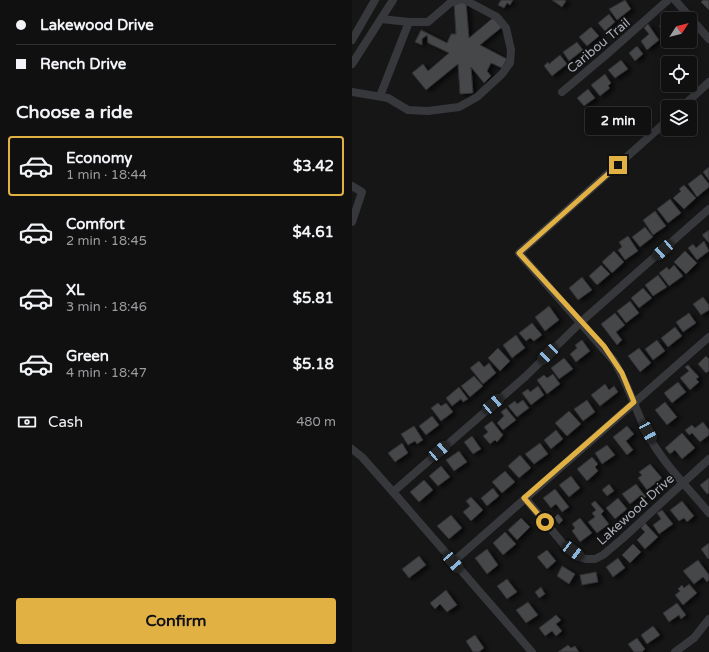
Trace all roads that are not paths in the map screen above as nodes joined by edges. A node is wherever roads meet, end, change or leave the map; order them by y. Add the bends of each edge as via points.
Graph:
1 (375, 0) edge
2 (393, 0) edge
3 (459, 0) edge
4 (465, 0) edge
5 (668, 0) edge
6 (675, 0) edge
7 (381, 20) junction
8 (409, 22) junction
9 (709, 38) edge
10 (352, 40) edge
11 (352, 64) edge
12 (709, 82) edge
13 (352, 92) edge
14 (562, 92) dead end
15 (380, 96) junction
16 (690, 100) edge
17 (661, 126) edge
18 (352, 186) edge
19 (709, 210) edge
20 (352, 222) edge
21 (582, 321) junction
22 (709, 337) edge
23 (634, 402) junction
24 (352, 449) edge
25 (709, 459) edge
26 (684, 482) junction
27 (393, 492) junction
28 (524, 498) junction
29 (709, 513) edge
30 (453, 562) junction
31 (709, 619) edge
32 (532, 652) edge
33 (675, 652) edge

1 - 10 street
2 - 7 street
3 - 8 street via 450,3 428,22
4 - 15 street via 497,17 506,28 511,50 510,63 502,74 478,97 459,107 428,111 408,110
5 - 14 street, Caribou Trail
6 - 9 street
7 - 8 street
7 - 11 street
8 - 15 street
12 - 16 street
13 - 15 street
17 - 21 street via 519,253
18 - 20 street via 362,192
19 - 21 street
21 - 23 street via 622,373
21 - 27 street via 526,376
22 - 23 street
23 - 26 street via 659,454
23 - 28 street
24 - 27 street
25 - 26 street, Lakewood Drive
26 - 28 street, Lakewood Drive via 622,539 596,559 580,557 565,546
26 - 29 street
27 - 30 street
28 - 30 street
30 - 32 street
31 - 33 street via 694,638

